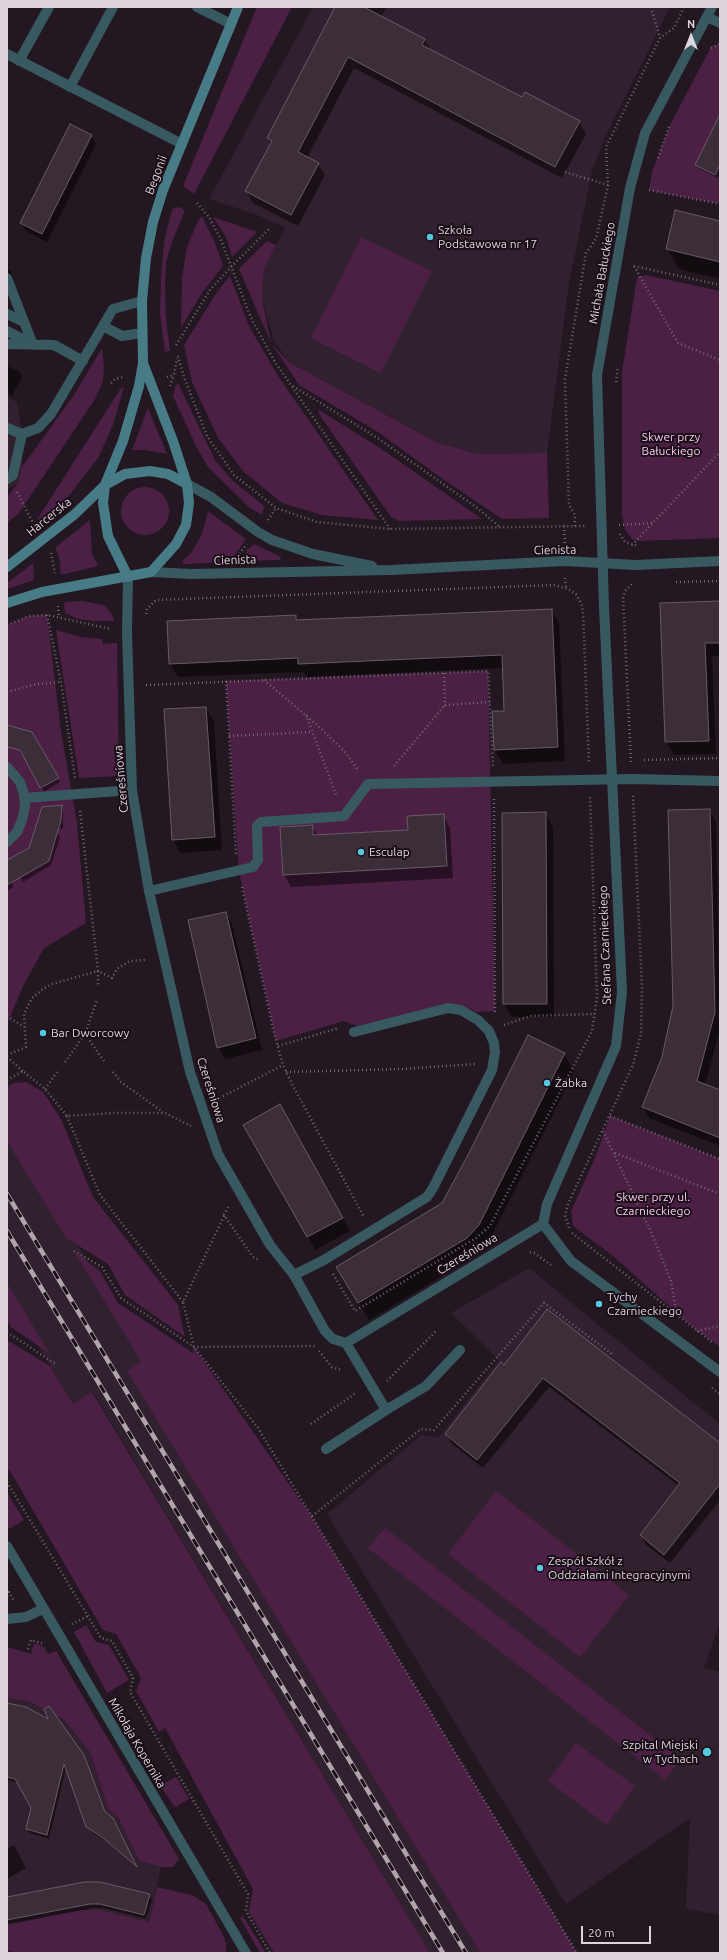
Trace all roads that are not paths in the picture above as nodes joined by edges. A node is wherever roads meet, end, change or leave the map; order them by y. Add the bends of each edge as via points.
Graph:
1 (49, 7) edge
2 (113, 7) edge
3 (197, 7) edge
4 (238, 7) edge
5 (712, 7) edge
6 (707, 17) junction
7 (720, 23) edge
8 (231, 24) junction
9 (7, 54) edge
10 (20, 61) junction
11 (70, 87) junction
12 (182, 144) junction
13 (7, 278) edge
14 (12, 298) edge
15 (142, 301) junction
16 (7, 314) edge
17 (24, 322) junction
18 (103, 326) junction
19 (7, 331) edge
20 (142, 333) junction
21 (7, 344) edge
22 (33, 345) junction
23 (83, 361) junction
24 (143, 363) junction
25 (7, 428) edge
26 (22, 434) junction
27 (8, 478) edge
28 (187, 484) junction
29 (105, 485) junction
30 (720, 561) edge
31 (602, 563) junction
32 (7, 567) edge
33 (391, 570) junction
34 (151, 572) junction
35 (128, 577) junction
36 (7, 603) edge
37 (7, 767) edge
38 (612, 781) junction
39 (720, 781) edge
40 (132, 790) junction
41 (24, 798) junction
42 (7, 842) edge
43 (150, 891) junction
44 (354, 1032) road end
45 (543, 1224) junction
46 (294, 1275) junction
47 (346, 1343) junction
48 (460, 1350) dead end
49 (720, 1372) edge
50 (386, 1410) junction
51 (326, 1449) dead end
52 (7, 1546) edge
53 (43, 1609) junction
54 (7, 1619) edge
55 (246, 1953) edge

1 - 10 street
2 - 11 street
3 - 8 street
4 - 8 street, Begonii
5 - 6 street, Michała Bałuckiego
6 - 7 street
6 - 31 street, Michała Bałuckiego via 645,133 630,188 597,375
8 - 12 street, Begonii
9 - 10 street
10 - 11 street
11 - 12 street
12 - 15 street, Begonii via 153,222
13 - 14 street
14 - 17 street
15 - 18 street via 113,309
15 - 20 street, Begonii
16 - 17 street
17 - 22 street
18 - 20 street via 122,336
18 - 23 street
19 - 22 street
20 - 24 street, Begonii
21 - 22 street
22 - 23 street via 54,345
23 - 26 street via 51,414 38,428
24 - 28 street, Begonii
24 - 29 street, Begonii via 123,441
25 - 26 street
26 - 27 street via 13,475
28 - 29 street via 168,474 150,471 125,474
28 - 33 street, Cienista via 212,497 272,540 313,554
28 - 34 street via 189,503 186,525 176,544
29 - 32 street, Harcerska via 75,514
29 - 35 street via 103,503 108,536
30 - 31 street, Cienista via 636,565
31 - 33 street, Cienista via 565,562
31 - 38 street, Stefana Czarnieckiego
33 - 34 street, Cienista via 191,574
34 - 35 street
35 - 36 street via 56,590
35 - 40 street, Czereśniowa via 126,633
37 - 41 street via 20,782
38 - 39 street
38 - 43 street via 368,784 344,816 261,822 257,826 258,860 253,867
38 - 45 street, Stefana Czarnieckiego via 622,992 616,1046 547,1204
40 - 41 street
40 - 43 street, Czereśniowa
41 - 42 street via 22,820 17,832
43 - 46 street, Czereśniowa via 190,1072 218,1154 270,1245
44 - 46 street via 448,1008 461,1010 492,1030 492,1070 427,1197 372,1232
45 - 47 street, Czereśniowa
45 - 49 street via 571,1261
46 - 47 street, Czereśniowa via 325,1331 333,1339
47 - 50 street
48 - 50 street via 426,1386
50 - 51 street
52 - 53 street, Mikołaja Kopernika
53 - 54 street via 26,1617
53 - 55 street, Mikołaja Kopernika

